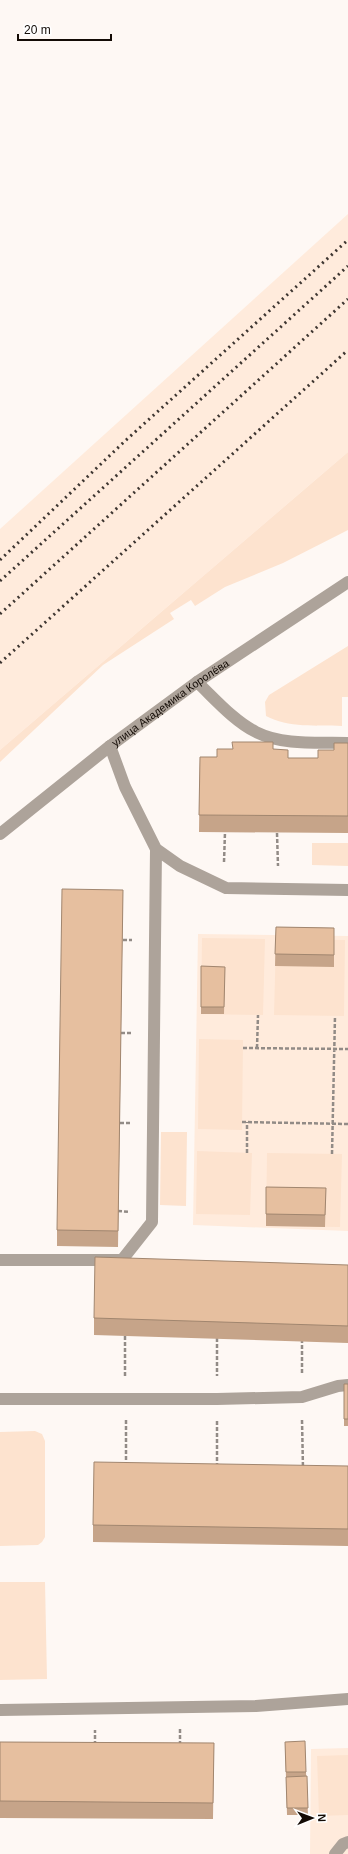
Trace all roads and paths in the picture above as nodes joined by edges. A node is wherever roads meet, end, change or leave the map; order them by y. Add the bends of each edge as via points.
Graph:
1 (348, 582) edge
2 (197, 682) junction
3 (348, 743) edge
4 (110, 746) junction
5 (225, 832) edge
6 (277, 833) edge
7 (0, 834) edge
8 (156, 849) junction
9 (224, 867) dead end
10 (278, 867) dead end
11 (348, 890) edge
12 (258, 1015) dead end
13 (335, 1016) dead end
14 (243, 1048) dead end
15 (257, 1048) junction
16 (334, 1049) junction
17 (348, 1049) edge
18 (242, 1122) dead end
19 (247, 1122) junction
20 (333, 1123) junction
21 (348, 1124) edge
22 (247, 1153) dead end
23 (332, 1154) dead end
24 (0, 1260) edge
25 (348, 1386) edge
26 (0, 1399) edge
27 (348, 1699) edge
28 (0, 1710) edge
29 (180, 1723) dead end
30 (95, 1724) dead end
31 (95, 1752) edge
32 (180, 1753) edge
33 (348, 1842) edge
34 (335, 1854) edge

1 - 2 street, улица Академика Королёва
2 - 3 street via 256,732 289,742
2 - 4 street, улица Академика Королёва
4 - 7 street, улица Академика Королёва
4 - 8 street via 125,787
5 - 9 path
6 - 10 path
8 - 11 street via 180,866 226,888
8 - 24 street via 152,1222 122,1260
12 - 15 path
13 - 16 path
14 - 15 path
15 - 16 path
16 - 17 path
16 - 20 path
18 - 19 path
19 - 20 path
19 - 22 path
20 - 21 path
20 - 23 path
25 - 26 street via 338,1386 302,1397
27 - 28 street via 256,1706
29 - 32 path
30 - 31 path
33 - 34 street

